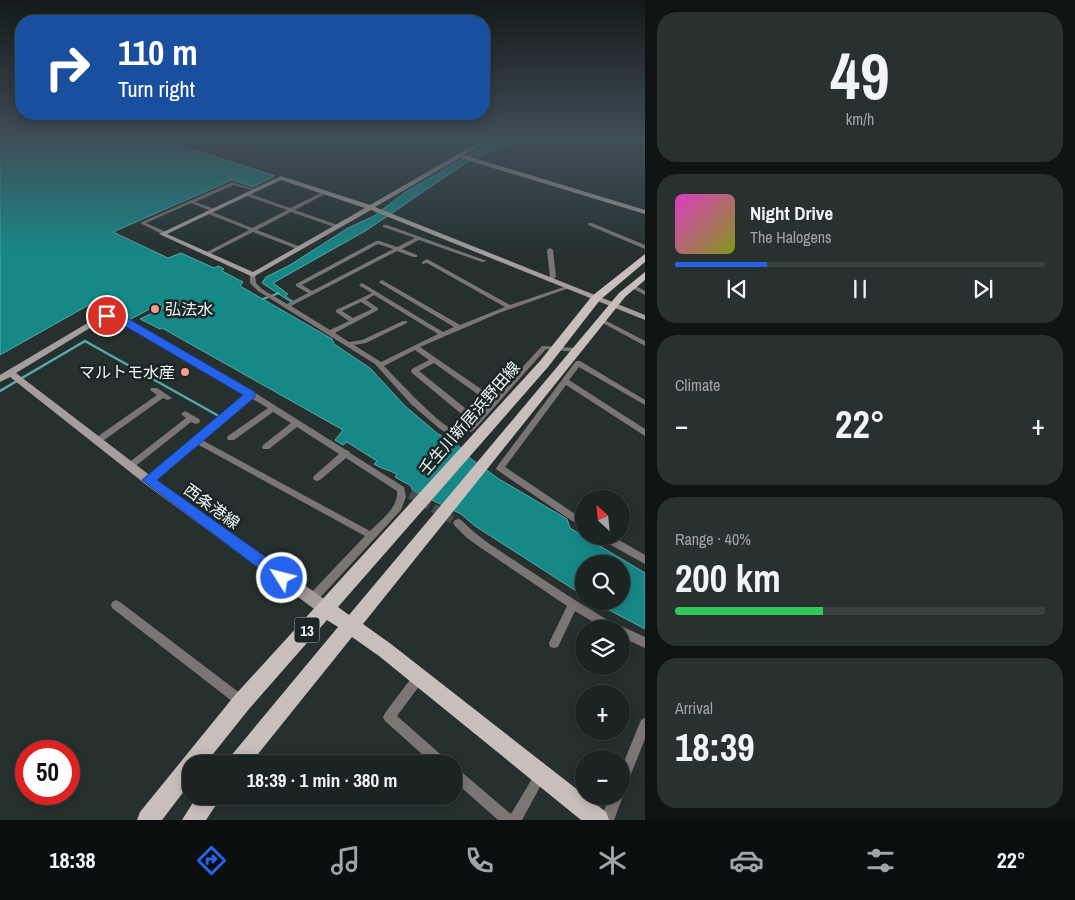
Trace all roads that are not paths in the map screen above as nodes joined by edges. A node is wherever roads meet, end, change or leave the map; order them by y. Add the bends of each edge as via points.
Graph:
1 (278, 179) edge
2 (285, 179) edge
3 (422, 179) edge
4 (538, 179) edge
5 (255, 190) junction
6 (325, 192) junction
7 (246, 194) junction
8 (191, 202) junction
9 (372, 208) junction
10 (290, 210) junction
11 (210, 211) junction
12 (645, 212) edge
13 (590, 224) dead end
14 (336, 226) junction
15 (385, 226) dead end
16 (252, 230) junction
17 (164, 233) junction
18 (419, 238) junction
19 (645, 247) edge
20 (299, 248) junction
21 (397, 249) junction
22 (550, 250) dead end
23 (206, 254) junction
24 (415, 256) dead end
25 (483, 257) junction
26 (645, 257) edge
27 (424, 263) dead end
28 (253, 275) junction
29 (645, 275) edge
30 (550, 280) junction
31 (382, 282) dead end
32 (362, 285) dead end
33 (632, 286) junction
34 (569, 287) junction
35 (312, 293) junction
36 (645, 293) edge
37 (371, 295) dead end
38 (596, 298) junction
39 (362, 300) junction
40 (614, 305) junction
41 (286, 306) junction
42 (510, 307) junction
43 (104, 317) joint
44 (645, 318) edge
45 (602, 320) junction
46 (353, 321) junction
47 (405, 322) dead end
48 (459, 327) junction
49 (330, 333) junction
50 (442, 334) junction
51 (349, 344) junction
52 (645, 344) edge
53 (415, 347) junction
54 (556, 349) junction
55 (576, 350) junction
56 (434, 360) junction
57 (544, 364) junction
58 (380, 365) junction
59 (565, 375) junction
60 (5, 376) edge
61 (154, 390) dead end
62 (251, 394) junction
63 (494, 402) junction
64 (645, 402) edge
65 (273, 408) junction
66 (191, 418) dead end
67 (479, 419) junction
68 (297, 423) junction
69 (645, 433) edge
70 (231, 438) dead end
71 (196, 440) junction
72 (97, 441) junction
73 (266, 448) dead end
74 (346, 454) junction
75 (130, 466) junction
76 (317, 478) dead end
77 (148, 480) junction
78 (400, 488) junction
79 (418, 497) junction
80 (575, 518) edge
81 (458, 523) tunnel mouth
82 (372, 536) junction
83 (619, 545) edge
84 (645, 560) edge
85 (319, 604) junction
86 (572, 604) junction
87 (116, 605) dead end
88 (600, 620) edge
89 (348, 626) junction
90 (630, 636) edge
91 (554, 643) dead end
92 (645, 643) edge
93 (419, 677) junction
94 (242, 702) junction
95 (645, 724) edge
96 (643, 738) edge
97 (199, 755) edge
98 (244, 755) edge
99 (432, 755) edge
100 (630, 766) edge
101 (540, 774) junction
102 (182, 777) edge
103 (462, 780) edge
104 (204, 805) edge
105 (613, 805) edge
106 (148, 820) edge
107 (193, 820) edge
108 (508, 820) edge
109 (515, 820) edge
110 (598, 820) edge
111 (607, 820) edge

1 - 5 street
2 - 6 street
3 - 9 street
4 - 12 street
5 - 7 street
5 - 8 street via 234,183
6 - 9 street
6 - 10 street
7 - 10 street
7 - 11 street
8 - 11 street
8 - 17 street via 142,223
9 - 14 street
9 - 25 street
10 - 14 street
10 - 16 street
11 - 16 street
11 - 17 street
13 - 19 street
14 - 20 street
15 - 18 street
16 - 20 street
16 - 23 street
17 - 23 street
18 - 21 street
18 - 25 street via 474,258
20 - 28 street
21 - 24 street
21 - 35 street
21 - 35 street via 378,242 298,285
22 - 30 street via 554,277
23 - 28 street
25 - 30 street
26 - 38 main road, 壬生川新居浜野田線 / 13
27 - 42 street via 427,261
28 - 41 street via 255,286
29 - 33 main road, 13
30 - 34 street
31 - 48 street
32 - 50 street
33 - 36 street
33 - 40 main road, 13
34 - 38 street
34 - 42 street
35 - 41 street
37 - 39 street
38 - 40 street
38 - 54 main road, 壬生川新居浜野田線 / 13
39 - 46 street via 376,309
39 - 46 street via 338,311
40 - 44 street
40 - 45 main road, 13
41 - 49 street
42 - 48 street
43 - 60 street
43 - 62 street via 124,320
45 - 52 street
45 - 55 main road, 13
46 - 49 street
47 - 51 street via 364,342
48 - 50 street
49 - 51 street
50 - 53 street
51 - 58 street
53 - 56 street
53 - 58 street
54 - 55 street
54 - 57 main road, 壬生川新居浜野田線 / 13
54 - 63 street via 544,347
55 - 59 main road, 13
56 - 63 street
56 - 67 street via 414,371 462,410
57 - 59 street
57 - 79 main road, 壬生川新居浜野田線 / 13 via 471,448
58 - 67 street via 427,414 453,433 466,432
59 - 64 street via 578,363
59 - 69 street
59 - 80 street via 500,468
59 - 89 main road, 13 via 482,463
60 - 72 street, 西条港線
61 - 72 street via 165,396
62 - 65 street
62 - 71 street
63 - 67 street
65 - 68 street
65 - 70 street
66 - 75 street
68 - 73 street
68 - 74 street
71 - 77 street
71 - 82 street
72 - 75 street, 西条港線
74 - 76 street
74 - 78 street
75 - 77 street, 西条港線
77 - 85 street, 西条港線
78 - 79 street
78 - 82 street via 402,497 398,507
79 - 85 main road, 壬生川新居浜野田線 / 13
81 - 86 street
82 - 85 street
83 - 84 street
85 - 89 main road, 13
85 - 94 main road, 壬生川新居浜野田線 / 13
86 - 88 street
86 - 91 street
87 - 94 street
89 - 93 main road, 13
89 - 98 main road, 13
90 - 92 street
93 - 99 street via 389,718
93 - 101 main road, 13
94 - 97 main road, 壬生川新居浜野田線 / 13
95 - 96 street
96 - 100 street
101 - 109 street
101 - 110 main road, 13
102 - 106 main road, 壬生川新居浜野田線 / 13
103 - 108 street
104 - 107 main road
105 - 111 street

